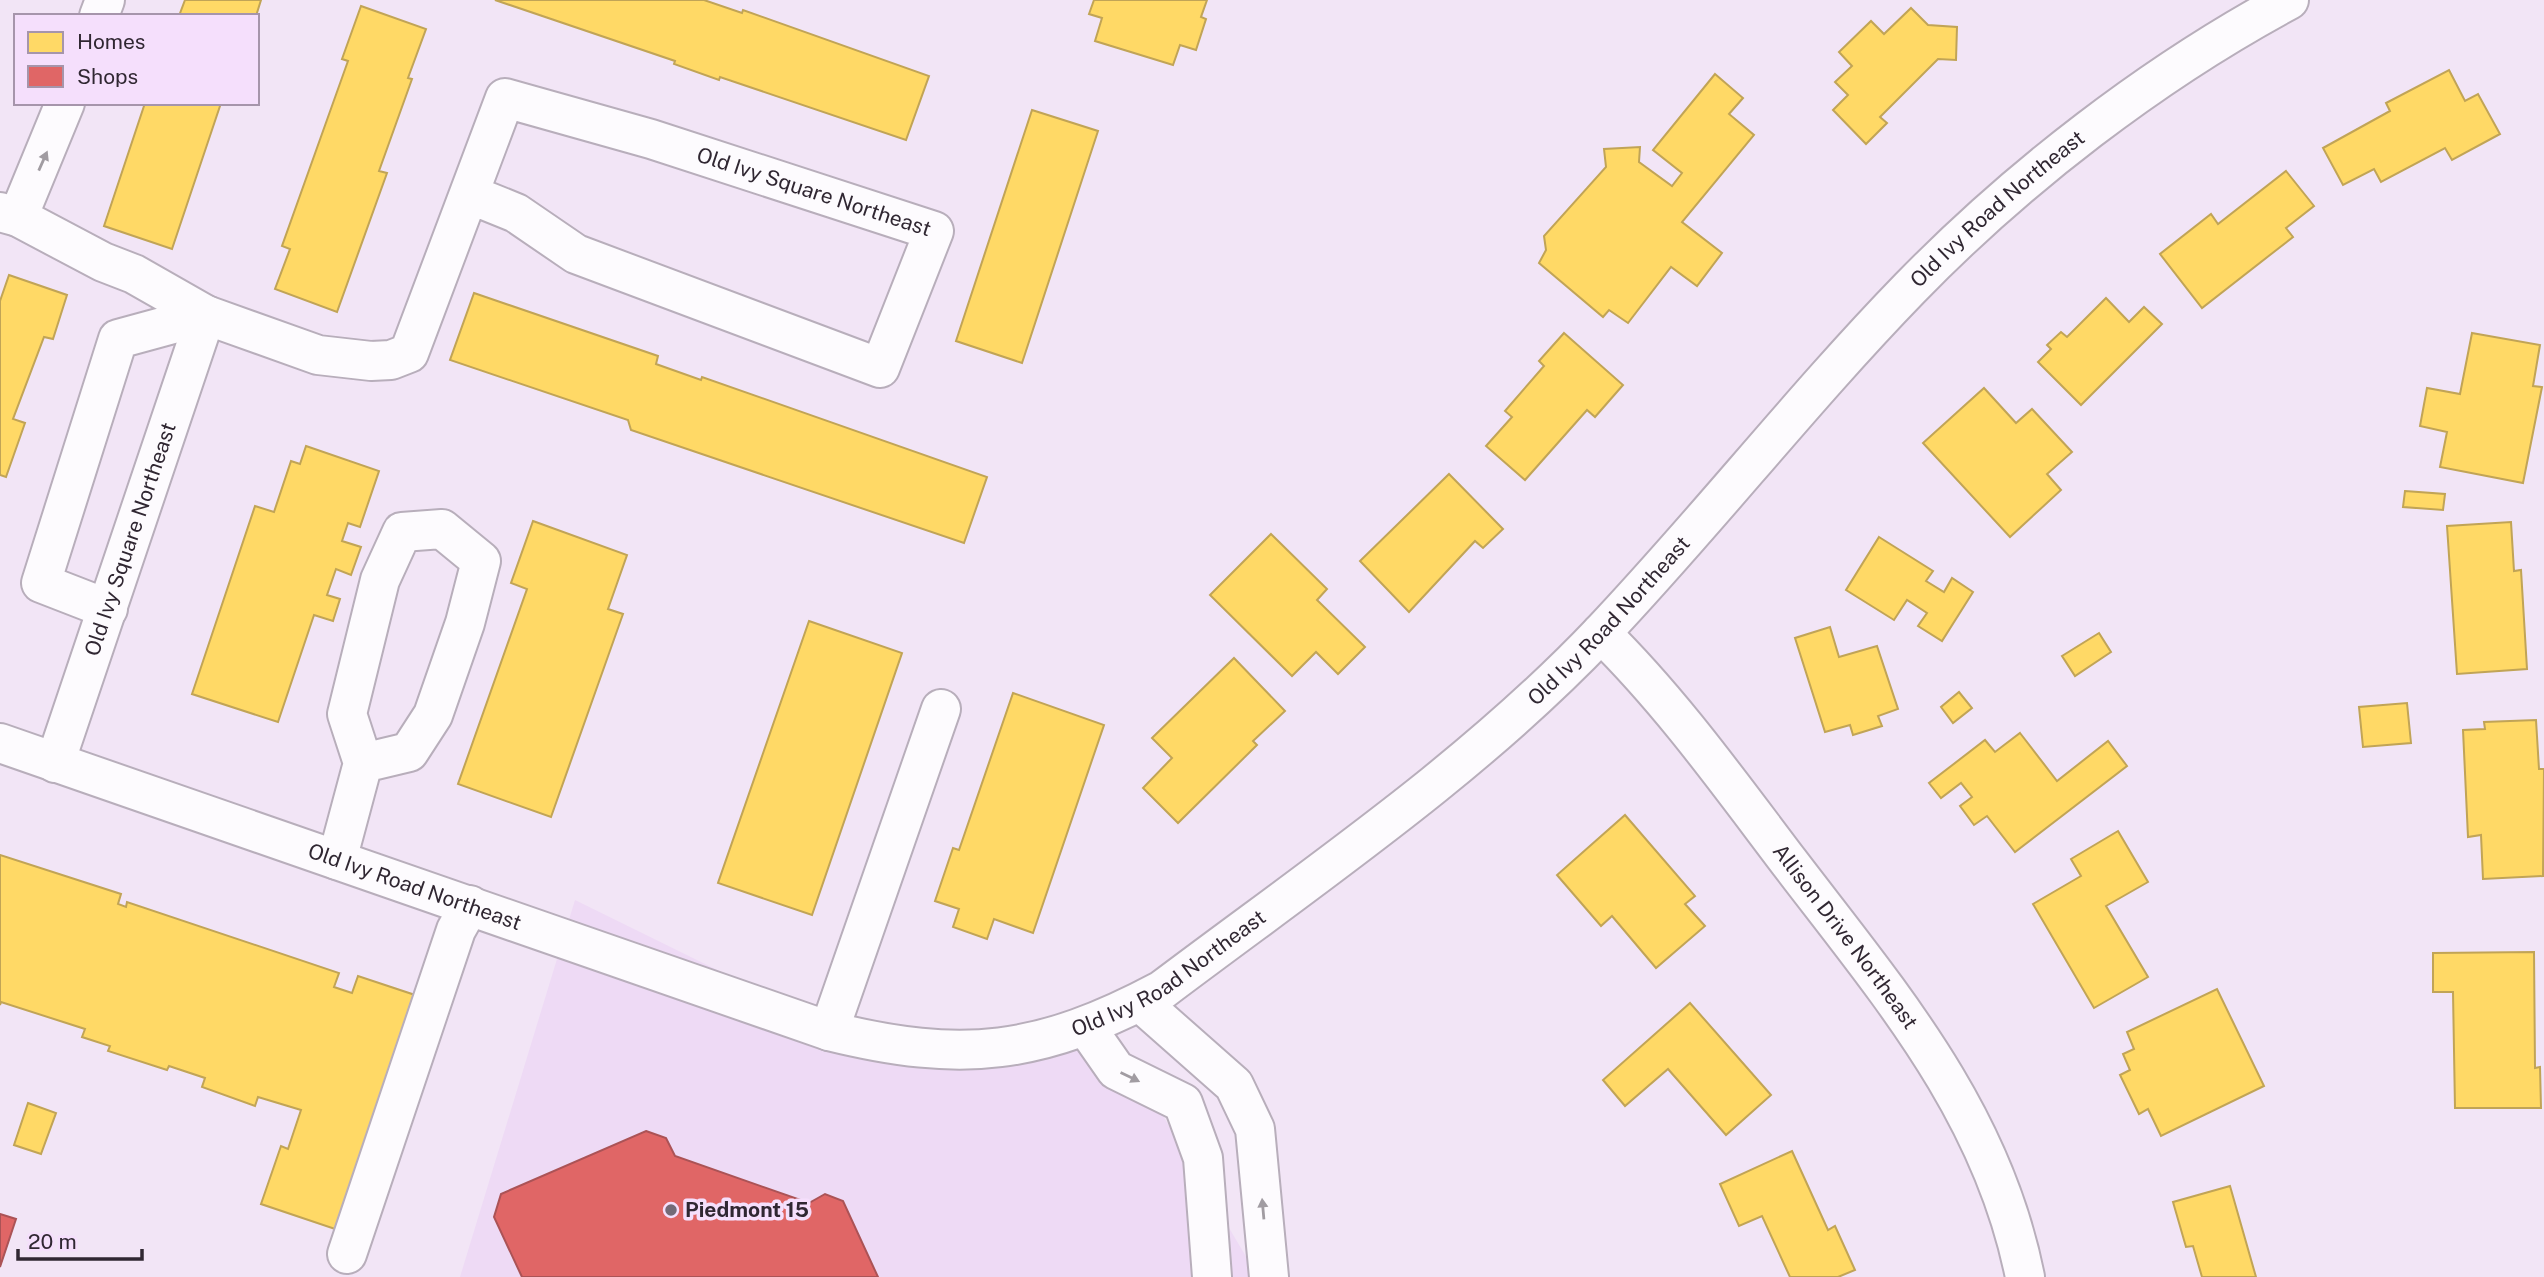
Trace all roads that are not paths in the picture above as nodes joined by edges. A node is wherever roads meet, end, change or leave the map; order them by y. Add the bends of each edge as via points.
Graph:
1 (2289, 0) edge
2 (64, 105) edge
3 (469, 194) junction
4 (9, 214) edge
5 (206, 315) junction
6 (108, 608) junction
7 (1601, 633) junction
8 (941, 709) dead end
9 (0, 743) edge
10 (363, 762) junction
11 (55, 763) junction
12 (337, 860) junction
13 (470, 905) junction
14 (1140, 1002) junction
15 (1086, 1027) junction
16 (829, 1031) junction
17 (347, 1254) dead end
18 (1212, 1277) edge
19 (1269, 1277) edge
20 (2025, 1277) edge

1 - 7 street, Old Ivy Road Northeast via 2121,107 2012,192 1911,287
4 -> 2 street, Old Ivy Square Northeast
3 - 3 street, Old Ivy Square Northeast via 505,98 651,139 934,231 880,368 576,254 516,213
3 - 5 street, Old Ivy Square Northeast via 409,353 371,361 318,355
4 - 5 street, Old Ivy Square Northeast via 134,274
5 - 6 street, Old Ivy Square Northeast
5 - 6 street via 118,340 41,583
6 - 11 street, Old Ivy Square Northeast
7 - 14 street, Old Ivy Road Northeast via 1449,774
7 - 20 street, Allison Drive Northeast via 1672,708 1911,1022 1960,1098 1993,1170 2019,1244
8 - 16 street
9 - 11 street, Old Ivy Road Northeast
10 - 10 street via 347,714 380,580 402,533 442,529 481,561 465,623 433,715 409,752
10 - 12 street
11 - 12 street, Old Ivy Road Northeast
12 - 13 street, Old Ivy Road Northeast
13 - 16 street, Old Ivy Road Northeast
13 - 17 street via 456,930
14 - 15 street, Old Ivy Road Northeast
19 -> 14 street via 1255,1129 1234,1085
15 - 16 street, Old Ivy Road Northeast via 1009,1047 948,1051 888,1046
15 -> 18 street via 1116,1070 1183,1103 1203,1158

